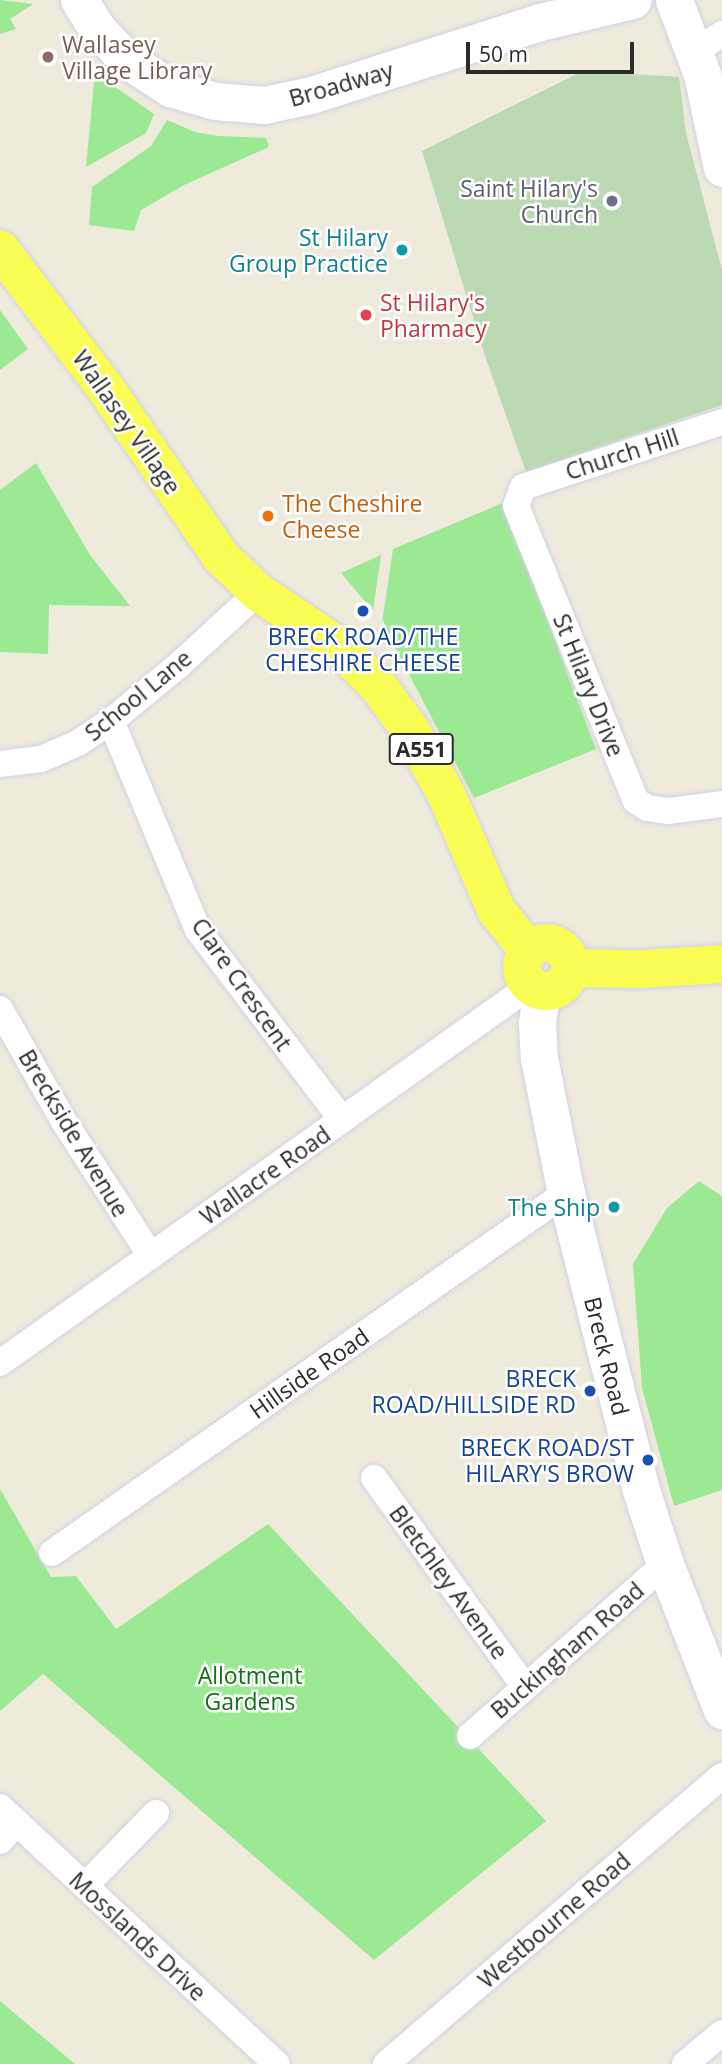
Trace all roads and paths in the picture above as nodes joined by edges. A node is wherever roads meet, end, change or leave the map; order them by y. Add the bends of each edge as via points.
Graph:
1 (79, 0) edge
2 (632, 0) edge
3 (674, 0) edge
4 (709, 43) edge
5 (722, 168) edge
6 (1, 254) edge
7 (722, 422) edge
8 (523, 487) joint
9 (258, 592) junction
10 (111, 721) junction
11 (0, 764) edge
12 (722, 804) edge
13 (722, 964) edge
14 (533, 976) junction
15 (0, 1009) edge
16 (342, 1119) junction
17 (566, 1193) junction
18 (151, 1256) junction
19 (0, 1363) edge
20 (374, 1478) dead end
21 (52, 1553) dead end
22 (665, 1564) junction
23 (524, 1686) junction
24 (722, 1710) edge
25 (470, 1736) dead end
26 (722, 1776) edge
27 (156, 1813) dead end
28 (6, 1823) edge
29 (85, 1886) junction
30 (722, 2033) edge
31 (277, 2064) edge
32 (386, 2064) edge
33 (685, 2064) edge

1 - 2 street, Broadway via 98,30 126,59 170,88 215,101 264,105 311,95 540,22
3 - 4 street
4 - 5 street
6 - 9 main road, Wallasey Village / A551 via 106,389 221,557
7 - 8 street, Church Hill
8 - 12 street, St Hilary Drive via 516,506 636,801 647,808 669,811
9 - 10 street, School Lane
9 - 14 main road, A551 via 337,645 378,686 411,731 447,796 496,910
10 - 11 street, School Lane via 78,743 41,759
10 - 16 street, Clare Crescent via 198,930
13 - 14 main road via 571,968 565,953 552,943 535,945
14 - 16 street, Wallacre Road
14 - 17 street, Breck Road via 539,1058
15 - 18 street, Breckside Avenue via 63,1120
16 - 18 street, Wallacre Road
17 - 21 street, Hillside Road
17 - 22 street, Breck Road via 641,1490
18 - 19 street, Wallacre Road
20 - 23 street, Bletchley Avenue
22 - 23 street, Buckingham Road
22 - 24 street, Breck Road
23 - 25 street, Buckingham Road
26 - 32 street, Westbourne Road
27 - 29 street
28 - 29 street, Mosslands Drive
29 - 31 street, Mosslands Drive
30 - 33 street

